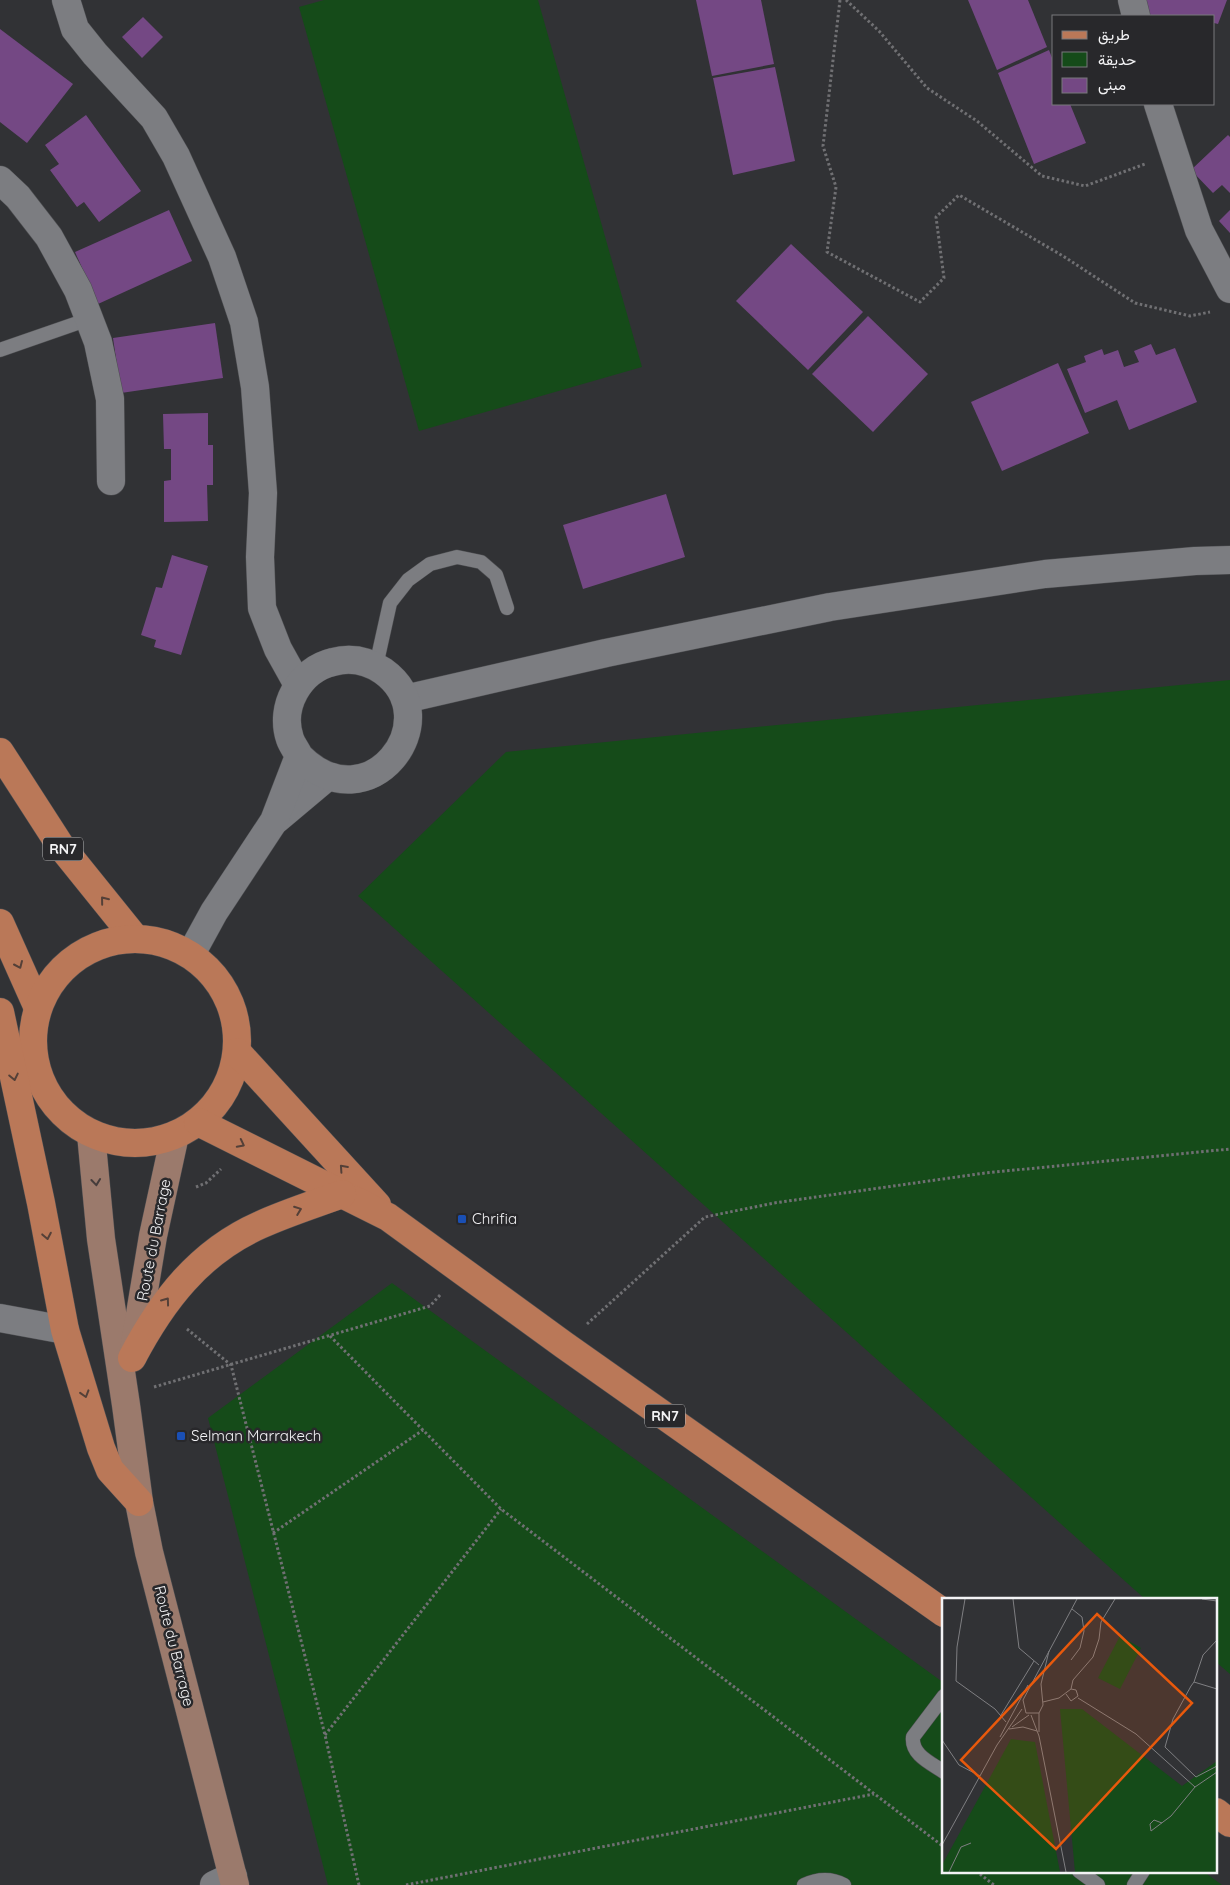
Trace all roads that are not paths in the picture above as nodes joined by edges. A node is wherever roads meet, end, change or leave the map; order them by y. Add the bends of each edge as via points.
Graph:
1 (66, 0) edge
2 (1132, 0) edge
3 (1136, 15) edge
4 (1158, 105) edge
5 (0, 180) edge
6 (1230, 289) edge
7 (89, 319) junction
8 (0, 350) edge
9 (111, 481) dead end
10 (1230, 560) edge
11 (507, 608) dead end
12 (376, 666) junction
13 (298, 685) junction
14 (405, 699) junction
15 (0, 752) edge
16 (299, 756) junction
17 (327, 777) junction
18 (274, 821) junction
19 (0, 923) edge
20 (135, 938) junction
21 (191, 954) junction
22 (38, 1008) junction
23 (0, 1012) edge
24 (237, 1052) junction
25 (186, 1128) junction
26 (91, 1134) junction
27 (342, 1194) junction
28 (388, 1217) junction
29 (0, 1318) edge
30 (65, 1330) junction
31 (132, 1358) junction
32 (127, 1400) junction
33 (139, 1502) junction
34 (942, 1612) edge
35 (942, 1699) edge
36 (942, 1770) edge
37 (1218, 1814) edge
38 (1230, 1823) edge
39 (1080, 1872) edge
40 (1142, 1872) edge
41 (227, 1882) edge
42 (804, 1885) edge
43 (844, 1885) edge
44 (1098, 1885) edge
45 (1134, 1885) edge

1 - 13 street via 75,29 154,118 176,156 222,257 244,322 255,387 263,492 262,608
2 - 3 street
4 - 6 street via 1199,230
5 - 7 street via 18,197 49,237 78,290
7 - 8 lane
7 - 9 street via 98,342 110,399
10 - 14 street via 1045,574 830,607
11 - 12 lane via 496,575 481,562 457,557 430,564 408,580 390,603
12 - 13 street via 360,660 334,661 310,672
12 - 14 street via 398,686
13 - 16 street via 290,702 287,721 290,740
14 - 17 street via 408,718 405,737 397,755 366,777 347,780
20 -> 15 main road, RN7 via 60,845
16 - 17 street via 312,769
16 - 18 street
17 - 18 street
18 - 21 street via 214,912
19 -> 22 main road
20 - 21 main road via 164,942
20 - 22 main road via 105,942 75,958 52,980
21 - 24 main road via 212,973 228,997 236,1023
22 - 26 main road via 32,1038 36,1070 49,1097 68,1118
23 -> 30 main road
24 - 25 main road via 230,1078 217,1102
28 -> 24 main road, RN7
25 - 26 main road via 147,1143 118,1142
25 -> 27 main road, RN7 via 245,1146
25 - 31 main road, Route du Barrage via 153,1236
26 -> 32 main road, Route du Barrage via 101,1240
27 - 28 main road, RN7
31 -> 27 main road via 174,1291 214,1252 258,1226
28 - 34 main road, RN7
29 - 30 street
30 -> 33 main road via 110,1470
31 - 32 main road, Route du Barrage
32 - 33 main road, Route du Barrage
33 - 41 main road, Route du Barrage
35 - 36 lane via 913,1737 912,1744 915,1750
37 - 38 main road
39 - 44 lane
40 - 45 lane
42 - 43 lane via 818,1880

